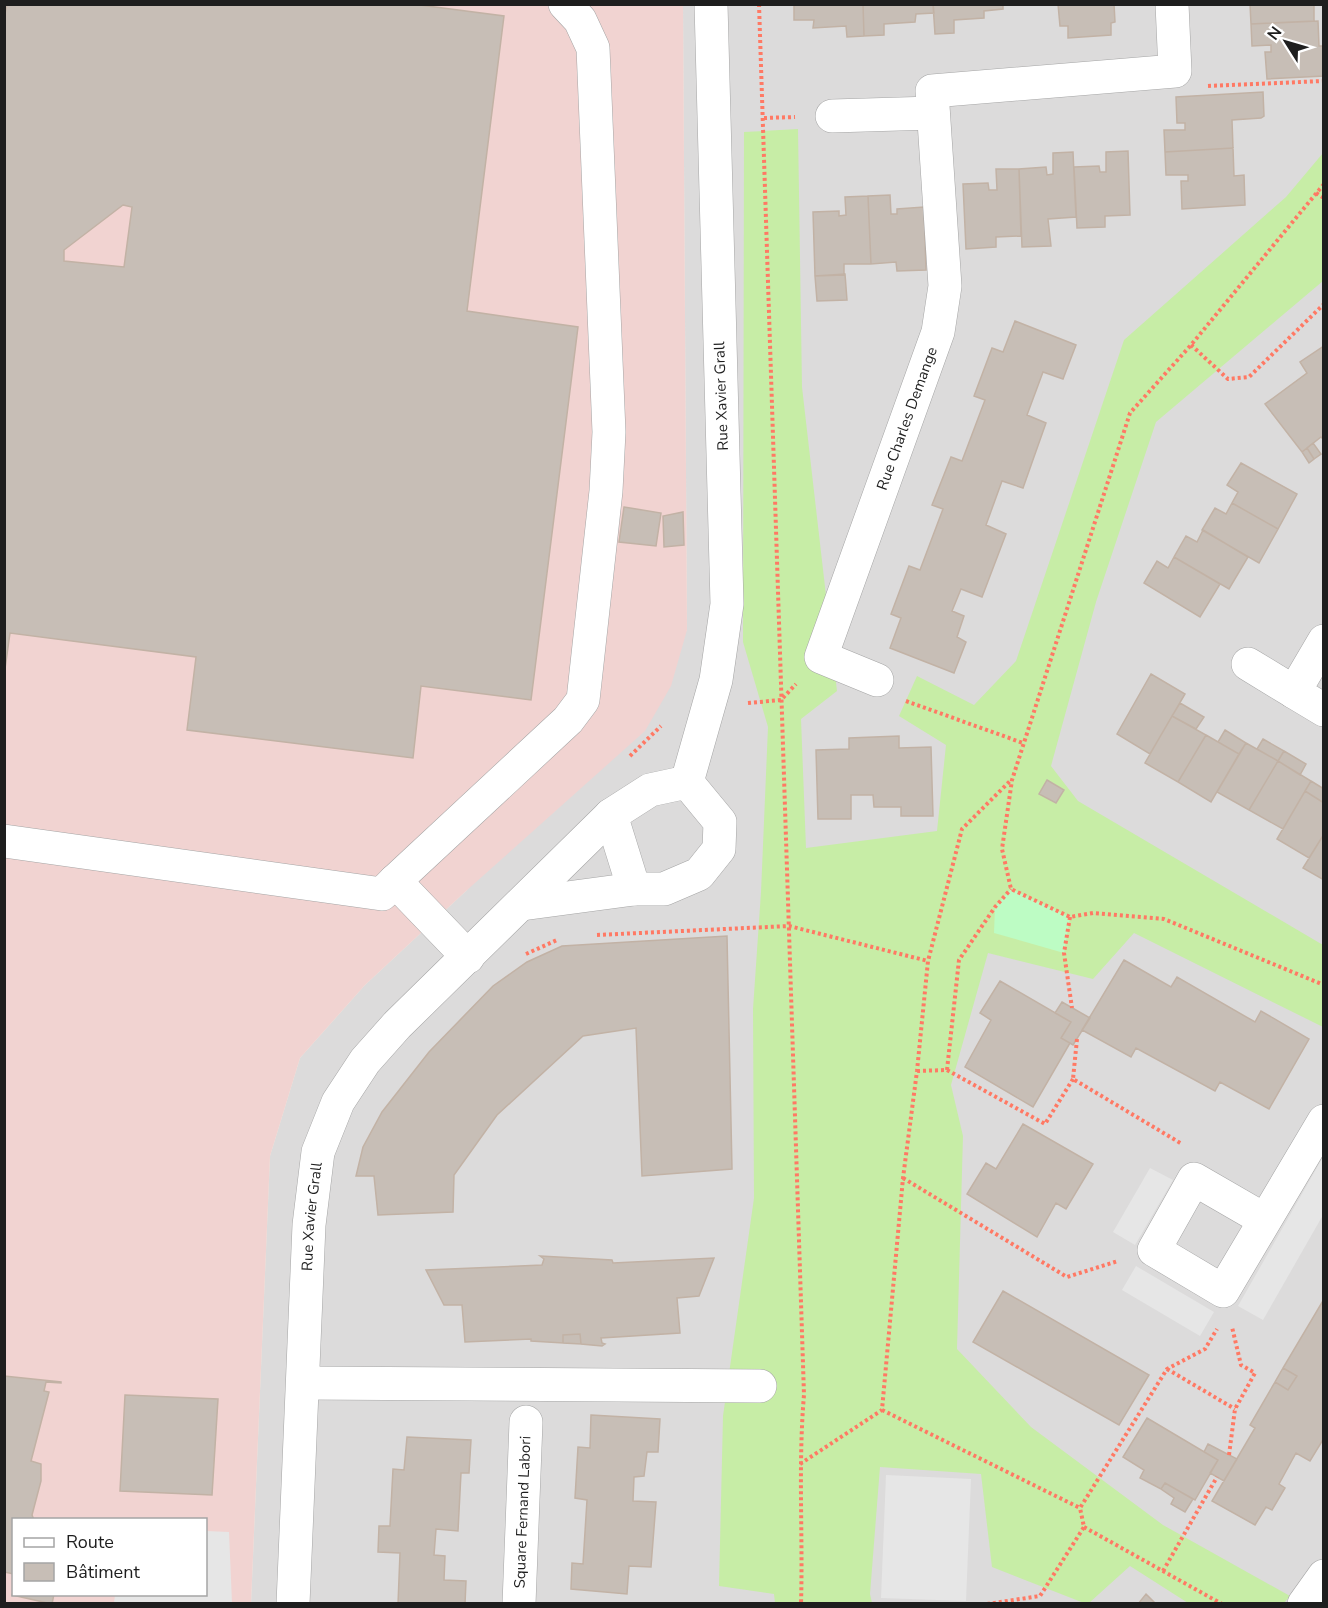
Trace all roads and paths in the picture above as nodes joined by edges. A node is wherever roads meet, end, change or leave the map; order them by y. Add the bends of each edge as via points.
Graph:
1 (565, 4) edge
2 (711, 4) edge
3 (759, 4) edge
4 (1172, 4) edge
5 (1175, 71) junction
6 (1323, 81) edge
7 (933, 113) junction
8 (832, 116) dead end
9 (1323, 184) edge
10 (1316, 193) junction
11 (1323, 198) edge
12 (1323, 304) edge
13 (1191, 345) junction
14 (1323, 641) edge
15 (821, 657) junction
16 (1248, 664) dead end
17 (877, 680) joint
18 (1294, 692) junction
19 (782, 700) junction
20 (710, 706) junction
21 (1323, 710) edge
22 (664, 723) dead end
23 (1023, 743) junction
24 (623, 762) dead end
25 (1012, 780) junction
26 (687, 782) junction
27 (611, 815) junction
28 (4, 841) edge
29 (395, 881) junction
30 (634, 889) junction
31 (1011, 889) junction
32 (522, 904) junction
33 (1070, 918) junction
34 (789, 926) junction
35 (590, 936) dead end
36 (560, 938) dead end
37 (525, 955) dead end
38 (468, 957) junction
39 (928, 961) junction
40 (1323, 985) edge
41 (1072, 1008) dead end
42 (1077, 1039) dead end
43 (947, 1070) junction
44 (917, 1071) junction
45 (1072, 1079) junction
46 (1323, 1120) edge
47 (903, 1178) junction
48 (1194, 1179) junction
49 (1265, 1220) junction
50 (1154, 1250) junction
51 (1225, 1301) junction
52 (1167, 1369) junction
53 (303, 1383) junction
54 (760, 1386) dead end
55 (1235, 1409) junction
56 (882, 1410) junction
57 (526, 1422) dead end
58 (1229, 1455) dead end
59 (800, 1465) junction
60 (1217, 1477) dead end
61 (1080, 1508) junction
62 (1084, 1527) junction
63 (1163, 1571) junction
64 (1323, 1576) edge
65 (293, 1604) edge
66 (519, 1604) edge
67 (801, 1604) edge
68 (987, 1604) edge
69 (1222, 1604) edge
70 (1304, 1604) edge

1 - 29 street via 580,20 593,48 609,432 583,700 568,720
2 - 20 street, Rue Xavier Grall via 727,604
3 - 19 path
4 - 5 street
5 - 6 path via 1202,86
5 - 7 street, Rue Charles Demange via 932,92
7 - 8 street
7 - 15 street, Rue Charles Demange via 945,285 938,332
9 - 10 path
10 - 11 path
10 - 13 path
12 - 13 path via 1248,377 1228,379
13 - 23 path via 1130,413
14 - 18 street
15 - 17 street
15 - 19 path
16 - 18 street
17 - 23 path via 896,697
18 - 21 street
19 - 20 path
19 - 34 path
20 - 26 street, Rue Xavier Grall
22 - 24 path
23 - 25 path
25 - 31 path via 1002,849
25 - 39 path via 962,829
26 - 27 street, Rue Xavier Grall via 650,790
26 - 30 street via 720,822 719,849 699,874 664,889
27 - 30 street
27 - 32 street, Rue Xavier Grall
28 - 29 street via 382,894
29 - 38 street
30 - 32 street
31 - 33 path
31 - 43 path via 959,960
32 - 38 street, Rue Xavier Grall
33 - 40 path via 1093,913 1164,918
33 - 41 path via 1064,953
34 - 35 path
34 - 39 path
34 - 59 path via 804,1395
36 - 37 path
38 - 53 street, Rue Xavier Grall via 365,1061 338,1102 318,1152 309,1225
39 - 44 path
42 - 45 path
43 - 44 path
43 - 45 path via 1045,1124
44 - 47 path
45 - 48 path via 1182,1144
46 - 49 street
47 - 50 path via 1067,1277
47 - 56 path
48 - 49 street
48 - 50 street
49 - 51 street
50 - 51 street
51 - 52 path via 1205,1349
51 - 55 path via 1241,1365 1255,1373
52 - 55 path
52 - 61 path
53 - 54 street
53 - 65 street, Rue Xavier Grall
55 - 58 path
56 - 59 path
56 - 61 path
57 - 66 street, Square Fernand Labori
59 - 67 path
60 - 63 path
61 - 62 path
62 - 63 path
62 - 68 path via 1040,1596
63 - 69 path
64 - 70 street

